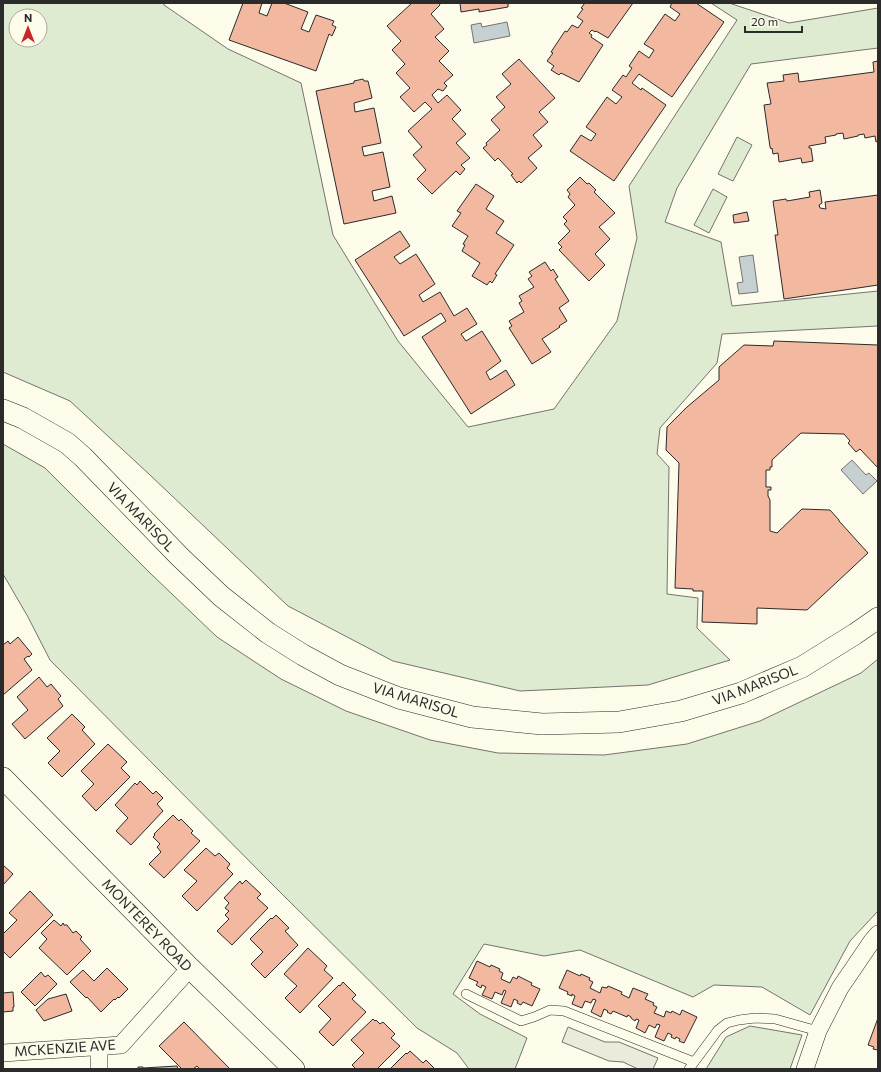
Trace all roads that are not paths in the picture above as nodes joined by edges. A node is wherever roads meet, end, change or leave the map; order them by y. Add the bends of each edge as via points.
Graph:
1 (3, 410) edge
2 (878, 618) edge
3 (3, 778) edge
4 (878, 934) edge
5 (190, 968) junction
6 (466, 994) dead end
7 (818, 1031) junction
8 (98, 1047) junction
9 (3, 1053) edge
10 (691, 1066) edge
11 (99, 1069) edge
12 (294, 1069) edge
13 (805, 1069) edge

1 - 2 street, VIA MARISOL via 23,418 67,443 180,557 216,591 268,633 340,675 399,698 472,717 542,724 619,722 681,711 741,693 802,667
3 - 5 street, MONTEREY ROAD
4 - 7 street via 840,988
5 - 8 street, MCKENZIE AVE via 121,1046
5 - 12 street, MONTEREY ROAD
6 - 10 lane via 522,1021 550,1010 564,1012
7 - 10 lane via 775,1019 756,1018 727,1023 718,1030
7 - 13 street
8 - 9 street, MCKENZIE AVE
8 - 11 street

